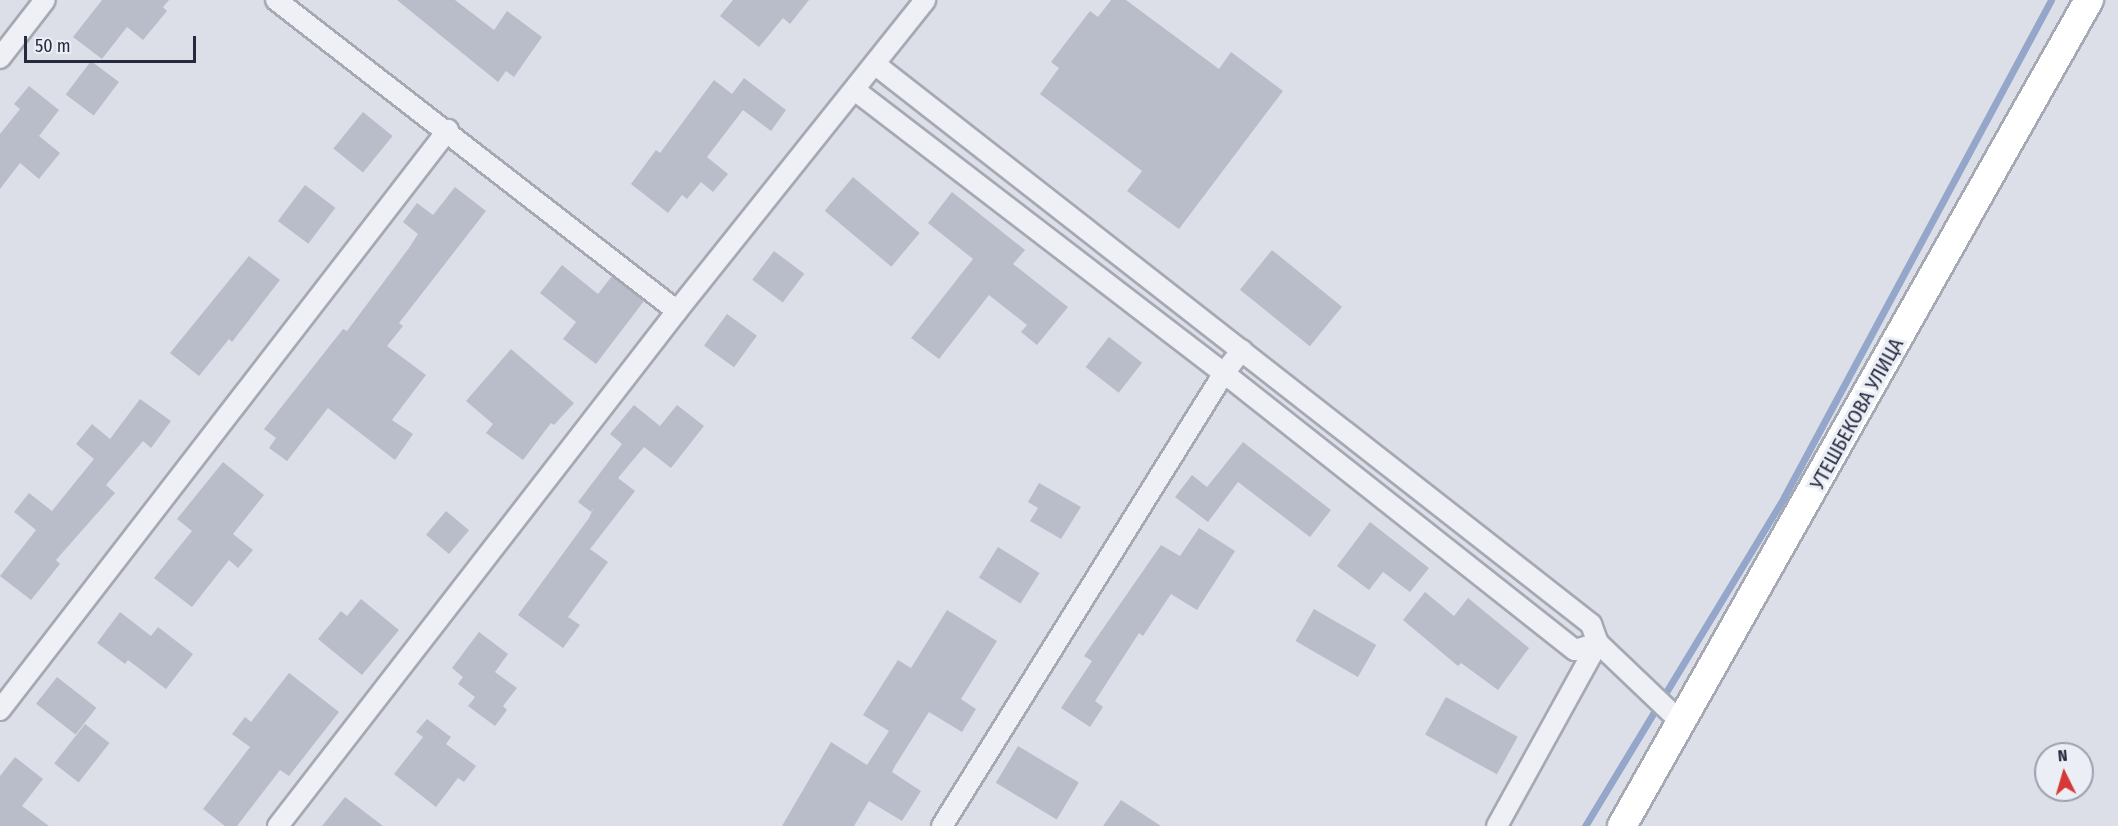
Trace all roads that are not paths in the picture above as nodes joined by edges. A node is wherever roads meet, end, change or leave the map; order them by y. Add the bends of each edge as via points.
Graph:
1 (45, 0) edge
2 (276, 0) edge
3 (926, 0) edge
4 (2089, 0) edge
5 (0, 58) edge
6 (876, 65) junction
7 (856, 90) junction
8 (448, 130) junction
9 (677, 311) junction
10 (1242, 350) junction
11 (1224, 373) junction
12 (1598, 643) junction
13 (0, 710) edge
14 (1683, 724) junction
15 (278, 826) edge
16 (942, 826) edge
17 (1497, 826) edge
18 (1622, 826) edge

1 - 5 street
2 - 8 street
3 - 6 street
4 - 14 main road, УТЕШБЕКОВА УЛИЦА
6 - 7 street
6 - 10 street
7 - 9 street
7 - 11 street
8 - 9 street
8 - 13 street
9 - 15 street
10 - 11 street
10 - 12 street via 1591,624
11 - 12 street via 1575,650
11 - 16 street
12 - 14 street
12 - 17 street
14 - 18 main road, УТЕШБЕКОВА УЛИЦА

